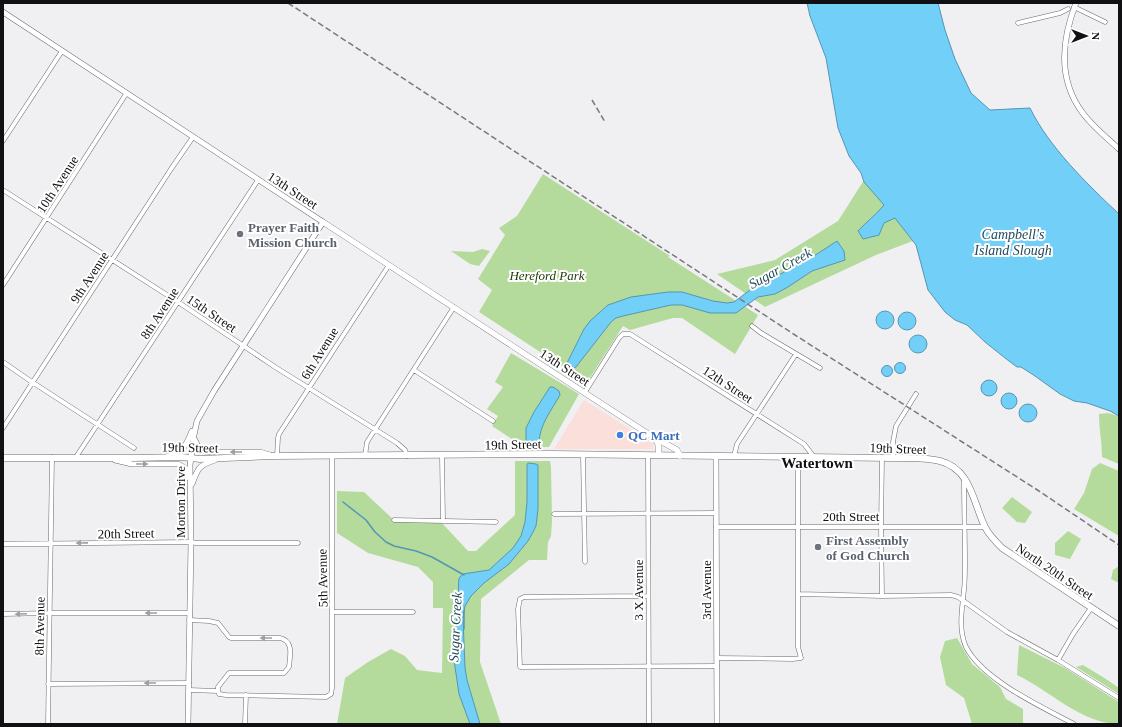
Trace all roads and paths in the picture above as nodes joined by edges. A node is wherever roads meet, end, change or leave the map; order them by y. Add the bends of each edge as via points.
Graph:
1 (1066, 3) edge
2 (1075, 5) edge
3 (1070, 11) junction
4 (3, 12) edge
5 (1105, 22) dead end
6 (1018, 23) dead end
7 (62, 51) junction
8 (126, 94) junction
9 (193, 138) junction
10 (3, 141) edge
11 (1119, 149) edge
12 (258, 180) junction
13 (3, 190) edge
14 (47, 218) junction
15 (323, 222) junction
16 (112, 260) junction
17 (389, 264) junction
18 (3, 285) edge
19 (178, 302) junction
20 (454, 307) junction
21 (752, 326) dead end
22 (243, 345) junction
23 (796, 354) junction
24 (3, 362) edge
25 (820, 368) dead end
26 (414, 370) junction
27 (32, 382) junction
28 (309, 388) junction
29 (585, 392) junction
30 (916, 394) dead end
31 (757, 414) junction
32 (197, 421) junction
33 (493, 421) dead end
34 (99, 424) junction
35 (3, 428) edge
36 (374, 430) junction
37 (194, 435) junction
38 (654, 437) junction
39 (134, 448) dead end
40 (584, 455) junction
41 (648, 455) junction
42 (659, 455) junction
43 (276, 456) junction
44 (332, 456) junction
45 (365, 456) junction
46 (407, 456) junction
47 (442, 456) junction
48 (680, 456) junction
49 (716, 456) junction
50 (734, 456) junction
51 (52, 457) junction
52 (76, 457) junction
53 (104, 457) junction
54 (167, 457) junction
55 (798, 457) junction
56 (814, 457) junction
57 (3, 458) edge
58 (192, 458) junction
59 (882, 458) junction
60 (893, 458) junction
61 (218, 459) junction
62 (964, 478) junction
63 (191, 485) junction
64 (716, 513) junction
65 (554, 514) dead end
66 (584, 514) junction
67 (648, 514) junction
68 (394, 520) dead end
69 (443, 521) junction
70 (496, 522) dead end
71 (799, 526) junction
72 (881, 526) junction
73 (716, 527) junction
74 (965, 527) junction
75 (985, 527) junction
76 (191, 542) junction
77 (50, 543) junction
78 (298, 543) dead end
79 (3, 544) edge
80 (585, 562) dead end
81 (799, 594) junction
82 (648, 596) junction
83 (882, 596) junction
84 (962, 600) junction
85 (1091, 608) junction
86 (333, 612) junction
87 (413, 612) dead end
88 (50, 613) junction
89 (190, 613) junction
90 (3, 614) edge
91 (190, 620) junction
92 (1119, 626) edge
93 (717, 658) junction
94 (1058, 660) junction
95 (649, 666) junction
96 (717, 666) junction
97 (189, 683) junction
98 (48, 684) junction
99 (189, 690) junction
100 (218, 691) junction
101 (246, 695) junction
102 (1119, 698) edge
103 (48, 724) edge
104 (188, 724) edge
105 (246, 724) edge
106 (649, 724) edge
107 (717, 724) edge
108 (1074, 724) edge

1 - 3 street
2 - 3 street
2 - 5 street
3 - 6 street
3 - 11 street via 1063,57 1068,83 1081,111
4 - 7 street, 13th Street
7 - 8 street, 13th Street
7 - 10 street
8 - 9 street, 13th Street
8 - 14 street, 10th Avenue
9 - 12 street, 13th Street
9 - 16 street, 9th Avenue
12 - 15 street, 13th Street
12 - 19 street, 8th Avenue
13 - 14 street, 15th Street
14 - 16 street, 15th Street
14 - 18 street, 10th Avenue
15 - 17 main road, 13th Street
15 - 22 street, Morton Drive
16 - 19 street, 15th Street
16 - 27 street, 9th Avenue
17 - 20 main road, 13th Street
17 - 28 street, 6th Avenue
19 - 22 street, 15th Street
19 - 34 street, 8th Avenue
20 - 26 street
20 - 29 main road, 13th Street
21 - 23 street
22 - 28 street, 15th Street
22 - 32 street, Morton Drive
23 - 25 street
23 - 31 street
24 - 27 street
26 - 33 street
26 - 36 street
27 - 34 street
27 - 35 street, 9th Avenue
28 - 36 street, 15th Street
28 - 43 street, 6th Avenue via 279,434
29 - 31 street, 12th Street via 619,338 627,333
29 - 38 main road, 13th Street
30 - 60 street via 896,426
31 - 50 street via 736,445
31 - 56 street, 12th Street via 804,444
32 - 37 street, Morton Drive
32 - 54 street via 185,447
34 - 39 street
34 - 52 street, 8th Avenue
36 - 45 street via 367,442
36 - 46 street, 15th Street via 404,448
43 -> 37 street via 260,452 204,452 196,445
37 - 58 street, Morton Drive
38 - 42 main road
38 - 48 main road, 13th Street via 677,450
40 - 41 main road, 19th Street
40 - 47 main road, 19th Street
40 - 66 street
41 - 42 main road, 19th Street
41 - 67 street, 3 X Avenue
42 - 48 main road, 19th Street
43 - 44 main road, 19th Street
43 - 61 main road, 19th Street
44 - 45 main road, 19th Street
44 - 86 street, 5th Avenue
45 - 46 main road, 19th Street
46 - 47 main road, 19th Street
47 - 69 street
48 - 49 main road, 19th Street
49 - 50 main road, 19th Street
49 - 64 street, 3rd Avenue
50 - 55 main road, 19th Street
51 - 52 main road, 19th Street
51 - 57 main road, 19th Street
51 - 77 street, 8th Avenue
52 - 53 main road, 19th Street
53 - 54 main road, 19th Street
53 -> 63 street via 132,464 178,464 185,468
54 - 58 main road, 19th Street
55 - 56 main road, 19th Street
55 - 71 street
56 - 59 main road, 19th Street
58 - 61 main road, 19th Street
58 - 63 street, Morton Drive
59 - 60 main road, 19th Street
59 - 72 street
60 - 62 main road, 19th Street via 940,461 954,468
61 - 63 street via 199,468
62 - 74 street
62 - 75 main road, 19th Street
63 - 76 street, Morton Drive
64 - 67 street
64 - 73 street, 3rd Avenue
65 - 66 street
66 - 67 street
66 - 80 street
67 - 82 street, 3 X Avenue
68 - 69 street
69 - 70 street
71 - 72 street, 20th Street
71 - 73 street, 20th Street
71 - 81 street
72 - 74 street, 20th Street
72 - 83 street
73 - 93 street, 3rd Avenue
74 - 75 street, 20th Street
74 - 84 street
75 - 85 main road, North 20th Street via 994,540 1012,556
76 -> 77 street, 20th Street
76 - 78 street, 20th Street
76 - 89 street, Morton Drive
77 - 79 street, 20th Street
77 - 88 street, 8th Avenue
81 - 83 street
81 - 93 street via 798,648 801,658
82 - 95 street, 3 X Avenue
82 - 95 street via 524,597 520,599 518,609 520,667
83 - 84 street via 951,595
84 - 94 street via 1007,632
84 - 108 street via 963,638 973,657 1006,686
85 - 92 main road, North 20th Street
85 - 94 street
86 - 87 street
86 - 101 street, 5th Avenue via 331,694 326,697
89 -> 88 street
88 -> 90 street
88 - 98 street, 8th Avenue
89 - 91 street, Morton Drive
91 - 97 street, Morton Drive
100 -> 91 street via 218,687 229,673 284,673 289,667 290,645 283,638 231,638 218,623
93 - 96 street, 3rd Avenue
94 - 102 street
95 - 96 street
95 - 106 street, 3 X Avenue
96 - 107 street, 3rd Avenue
97 -> 98 street
97 - 99 street, Morton Drive
98 - 103 street, 8th Avenue
99 - 100 street
99 - 104 street, Morton Drive
100 - 101 street via 219,694
101 - 105 street

